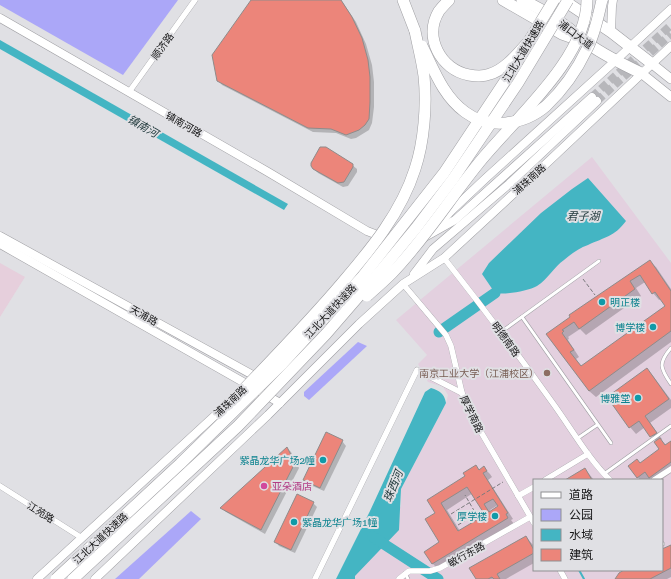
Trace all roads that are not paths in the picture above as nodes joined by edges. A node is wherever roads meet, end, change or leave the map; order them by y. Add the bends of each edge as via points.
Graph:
1 (194, 0) edge
2 (402, 0) edge
3 (449, 0) edge
4 (503, 0) edge
5 (522, 0) edge
6 (526, 0) edge
7 (554, 0) edge
8 (563, 0) edge
9 (568, 0) edge
10 (587, 0) edge
11 (602, 0) edge
12 (613, 0) edge
13 (671, 8) edge
14 (534, 11) junction
15 (0, 18) edge
16 (415, 31) junction
17 (611, 32) junction
18 (529, 42) junction
19 (671, 46) edge
20 (630, 47) junction
21 (615, 61) junction
22 (651, 63) junction
23 (641, 73) junction
24 (671, 79) edge
25 (129, 92) junction
26 (671, 97) edge
27 (368, 231) junction
28 (431, 235) junction
29 (0, 236) edge
30 (0, 244) edge
31 (406, 246) junction
32 (384, 257) junction
33 (444, 258) junction
34 (600, 261) dead end
35 (411, 278) junction
36 (403, 284) junction
37 (522, 318) junction
38 (501, 332) junction
39 (326, 334) junction
40 (671, 348) edge
41 (256, 377) junction
42 (671, 384) edge
43 (247, 385) junction
44 (462, 393) junction
45 (288, 394) junction
46 (280, 403) junction
47 (597, 425) junction
48 (671, 426) edge
49 (578, 438) junction
50 (611, 444) dead end
51 (588, 454) junction
52 (180, 464) junction
53 (671, 468) edge
54 (604, 474) junction
55 (547, 479) edge
56 (609, 479) edge
57 (655, 479) edge
58 (0, 486) edge
59 (533, 488) edge
60 (518, 496) junction
61 (530, 517) junction
62 (533, 522) edge
63 (82, 538) junction
64 (405, 573) junction
65 (37, 579) edge
66 (56, 579) edge
67 (73, 579) edge
68 (95, 579) edge
69 (315, 579) edge
70 (399, 579) edge
71 (408, 579) edge

1 - 25 street, 顺济路
2 - 16 highway
3 - 18 highway via 435,22 434,40 441,58 460,74 481,76 499,70
4 - 14 highway
5 - 14 highway
6 - 14 main road
7 - 18 highway, 江北大道快速路, bridge
8 - 17 highway, 浦口大道
9 - 39 highway, 江北大道快速路, bridge via 518,83 448,185 411,234
10 - 39 highway, bridge via 581,29 568,56 551,81 478,164 392,273
11 - 16 highway, bridge via 588,48 562,89 545,107 520,121 494,124 478,119 457,105 440,84
12 - 17 street
13 - 20 street, 浦珠南路
14 - 21 highway, 浦口大道 via 562,34 586,42
15 - 25 street, 镇南河路
16 - 52 highway, bridge via 424,76 425,109 421,143 415,169 389,223 330,298 219,415
17 - 20 highway, 浦口大道
18 - 52 highway, 江北大道快速路, bridge via 444,173 363,276 282,364
19 - 22 street, 浦珠南路
20 - 21 street, 浦珠南路
20 - 22 highway, 浦口大道
21 - 23 highway, 浦口大道
21 - 28 street, 浦珠南路 via 450,212
22 - 23 street, 浦珠南路
22 - 24 main road
23 - 26 main road
23 - 33 street, 浦珠南路
25 - 27 street, 镇南河路
27 - 31 street, 镇南河路
27 - 32 street
28 - 31 street, 浦珠南路
28 - 35 street, 浦珠南路 via 455,220 595,99 509,184 433,249
29 - 41 street, 天浦路
30 - 43 street
31 - 32 street, 浦珠南路
32 - 41 street, 浦珠南路
33 - 35 street, 浦珠南路
33 - 38 street, 明德南路
34 - 37 lane
35 - 36 street, 浦珠南路
36 - 44 street, 厚学南路 via 446,335
36 - 45 street, 浦珠南路
37 - 38 lane
37 - 47 lane
38 - 49 street, 明德南路
39 - 67 highway, 江北大道快速路, bridge via 238,426
40 - 42 lane via 661,361 661,366
41 - 43 street, 浦珠南路
41 - 45 street, 天浦路
43 - 46 street
43 - 63 street, 浦珠南路
44 - 60 street, 厚学南路 via 474,420
44 - 69 street via 417,370
45 - 46 street, 浦珠南路
46 - 68 street, 浦珠南路
47 - 49 lane
47 - 50 lane
48 - 54 lane
49 - 51 street, 明德南路
51 - 54 street, 明德南路
51 - 55 street
52 - 66 highway, 江北大道快速路, bridge
53 - 57 street
54 - 56 street, 明德南路
58 - 63 street, 江苑路
59 - 60 street
60 - 61 street, 厚学南路
61 - 62 street, 厚学南路
61 - 64 street, 敏行东路 via 436,569
63 - 65 street, 浦珠南路
64 - 70 street, 敏行东路
64 - 71 lane

